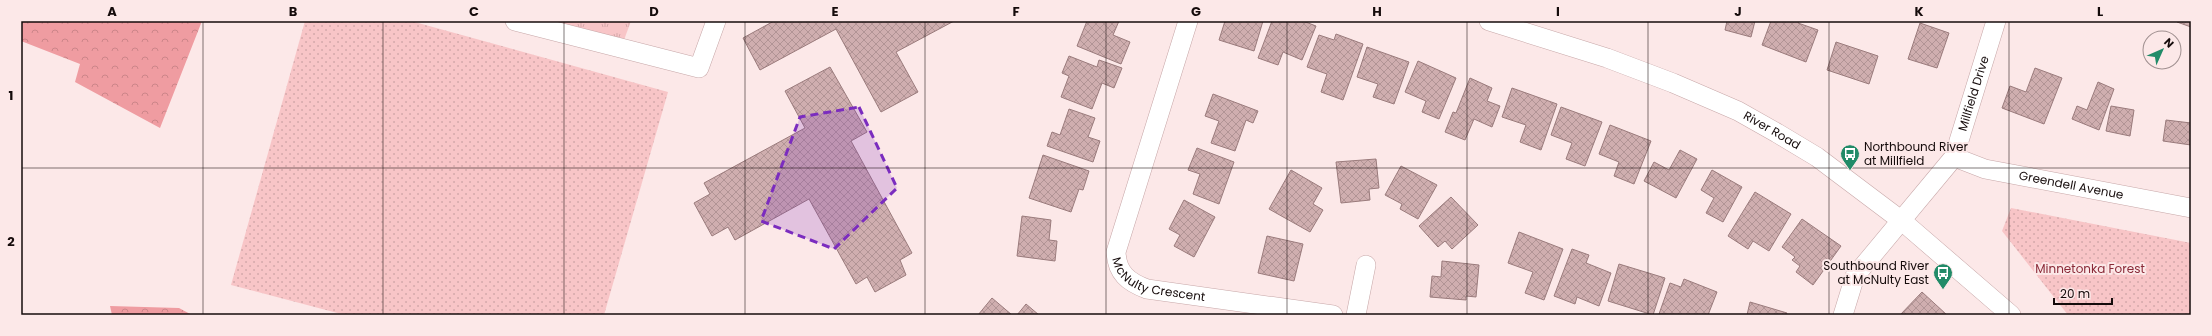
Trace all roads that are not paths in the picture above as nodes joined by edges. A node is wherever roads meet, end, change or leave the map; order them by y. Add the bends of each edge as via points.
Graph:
1 (515, 21) edge
2 (716, 21) edge
3 (1188, 21) edge
4 (1490, 21) edge
5 (1996, 21) edge
6 (1954, 157) junction
7 (2191, 208) edge
8 (1902, 221) junction
9 (1366, 264) dead end
10 (1333, 315) edge
11 (1356, 315) edge
12 (1843, 315) edge
13 (2011, 315) edge

1 - 2 street via 699,68
3 - 10 street, McNulty Crescent via 1116,252 1116,264 1133,284 1147,289
4 - 8 street, River Road via 1607,58 1673,83 1738,112 1817,157
5 - 6 street, Millfield Drive
6 - 7 street, Greendell Avenue via 1985,170
6 - 8 street, Millfield Drive
8 - 12 street via 1855,276
8 - 13 street, River Road
9 - 11 street

